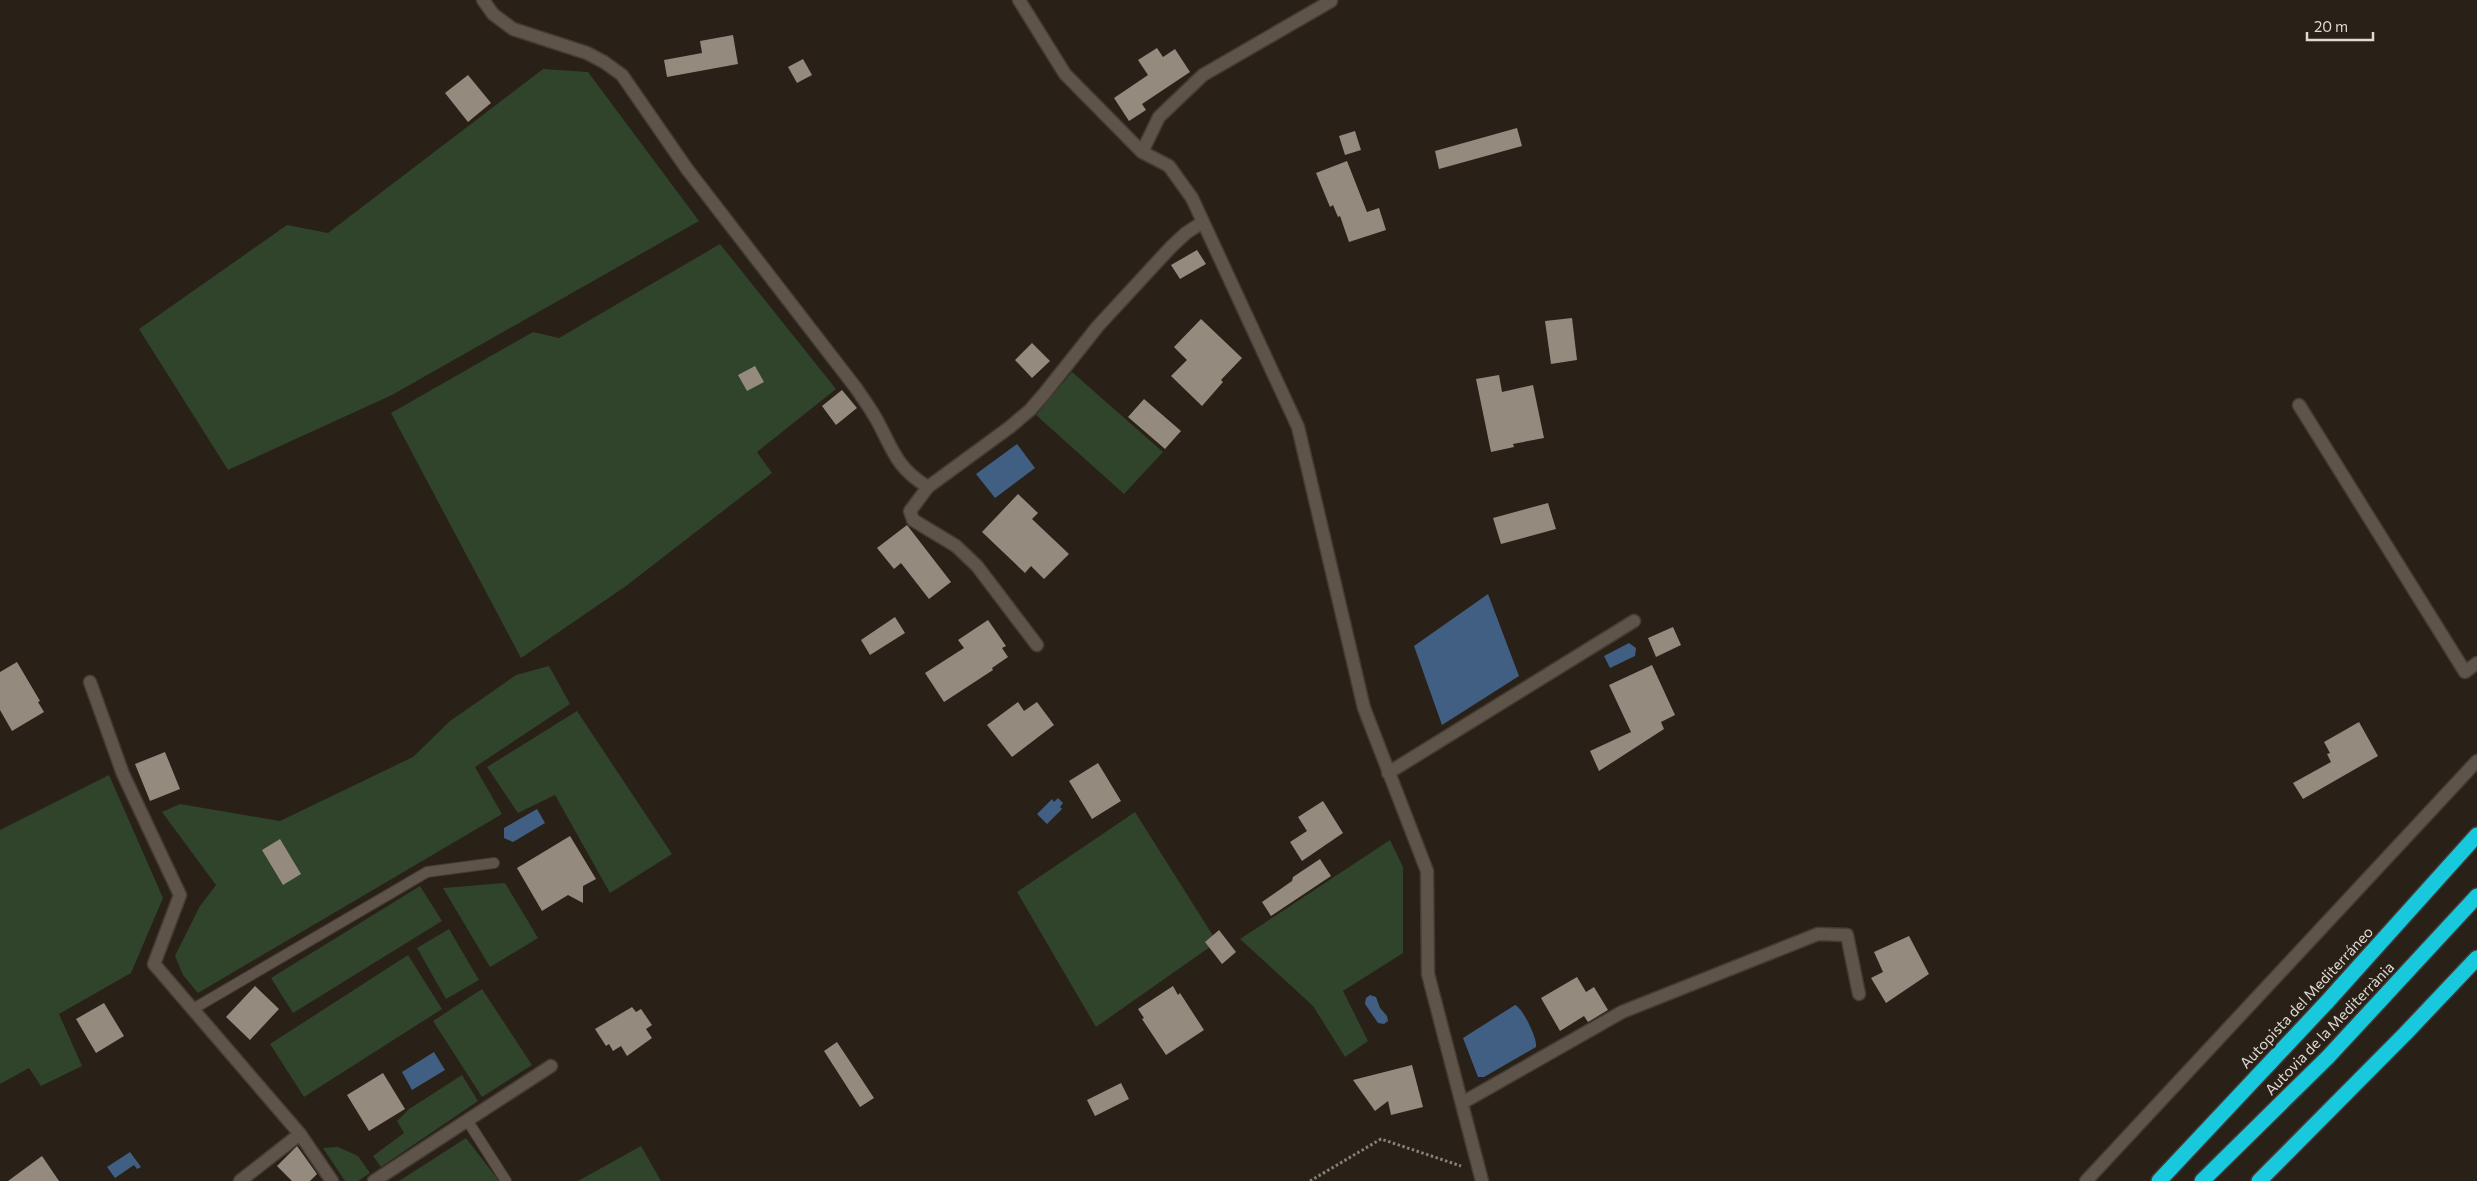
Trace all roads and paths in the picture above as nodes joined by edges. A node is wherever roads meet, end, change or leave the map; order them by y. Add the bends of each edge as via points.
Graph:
1 (483, 0) edge
2 (1019, 0) edge
3 (1331, 1) edge
4 (1142, 152) junction
5 (1204, 222) junction
6 (2299, 405) dead end
7 (928, 487) junction
8 (1634, 621) dead end
9 (1037, 645) dead end
10 (2477, 663) edge
11 (90, 682) dead end
12 (2477, 760) edge
13 (1388, 773) junction
14 (2477, 835) edge
15 (494, 863) dead end
16 (2477, 896) edge
17 (2477, 958) edge
18 (1859, 994) dead end
19 (193, 1009) junction
20 (551, 1066) dead end
21 (1462, 1103) junction
22 (468, 1120) junction
23 (300, 1134) junction
24 (1481, 1177) edge
25 (240, 1181) edge
26 (332, 1181) edge
27 (374, 1181) edge
28 (506, 1181) edge
29 (1310, 1181) edge
30 (2086, 1181) edge
31 (2159, 1181) edge
32 (2202, 1181) edge
33 (2260, 1181) edge

1 - 7 street via 492,14 513,29 587,53 622,75 687,169 856,388 898,462
2 - 4 street via 1065,74
3 - 4 street via 1203,75 1159,117
4 - 5 street via 1169,166
5 - 7 street via 1171,247 1098,326 1030,410
5 - 13 street via 1298,427 1364,708
6 - 10 street via 2465,672
7 - 9 street via 910,511 913,520 956,546 977,566
8 - 13 street
11 - 19 street via 123,774 180,895 154,964
12 - 30 street
13 - 21 street via 1427,871 1428,974
14 - 31 highway, Autopista del Mediterráneo via 2327,1002
15 - 19 lane via 427,872
16 - 32 highway, Autovia de la Mediterrània via 2328,1057
17 - 33 highway
18 - 21 street via 1847,935 1818,934 1622,1012
19 - 23 street
20 - 22 street
21 - 24 street
22 - 27 street
22 - 28 lane
23 - 25 street
23 - 26 street
24 - 29 path via 1381,1139

